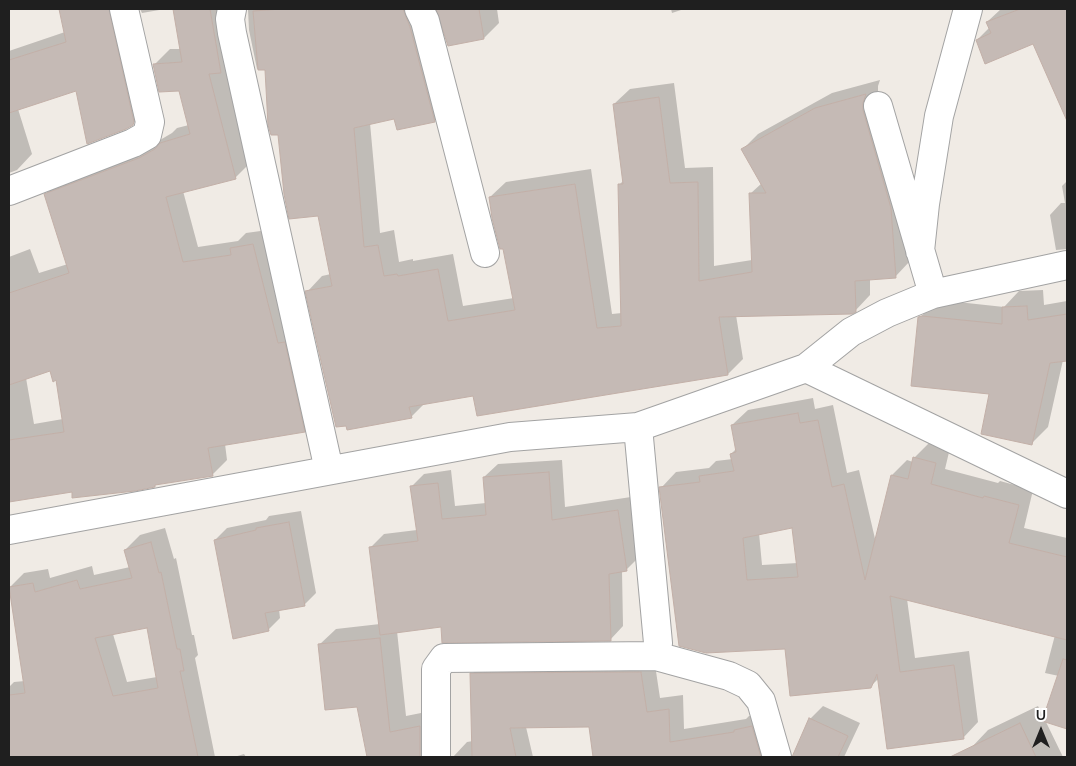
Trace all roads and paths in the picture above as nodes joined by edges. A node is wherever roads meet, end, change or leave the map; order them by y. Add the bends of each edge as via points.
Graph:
1 (124, 9) edge
2 (232, 9) edge
3 (419, 9) edge
4 (968, 9) edge
5 (878, 106) dead end
6 (9, 191) edge
7 (920, 250) junction
8 (486, 253) dead end
9 (1067, 265) edge
10 (933, 294) junction
11 (806, 368) junction
12 (638, 427) junction
13 (329, 470) junction
14 (1067, 494) edge
15 (9, 530) edge
16 (656, 656) junction
17 (436, 757) edge
18 (777, 757) edge

1 - 6 street via 150,122 147,136
2 - 13 street via 232,33
3 - 8 street via 425,21
4 - 7 street via 939,116
5 - 7 street
7 - 10 street
9 - 10 street
10 - 11 street via 851,332
11 - 12 street
11 - 14 street
12 - 13 street via 510,437
12 - 16 street via 658,642
13 - 15 street
16 - 17 street via 444,658 436,669
16 - 18 street via 729,676 748,685 761,702

